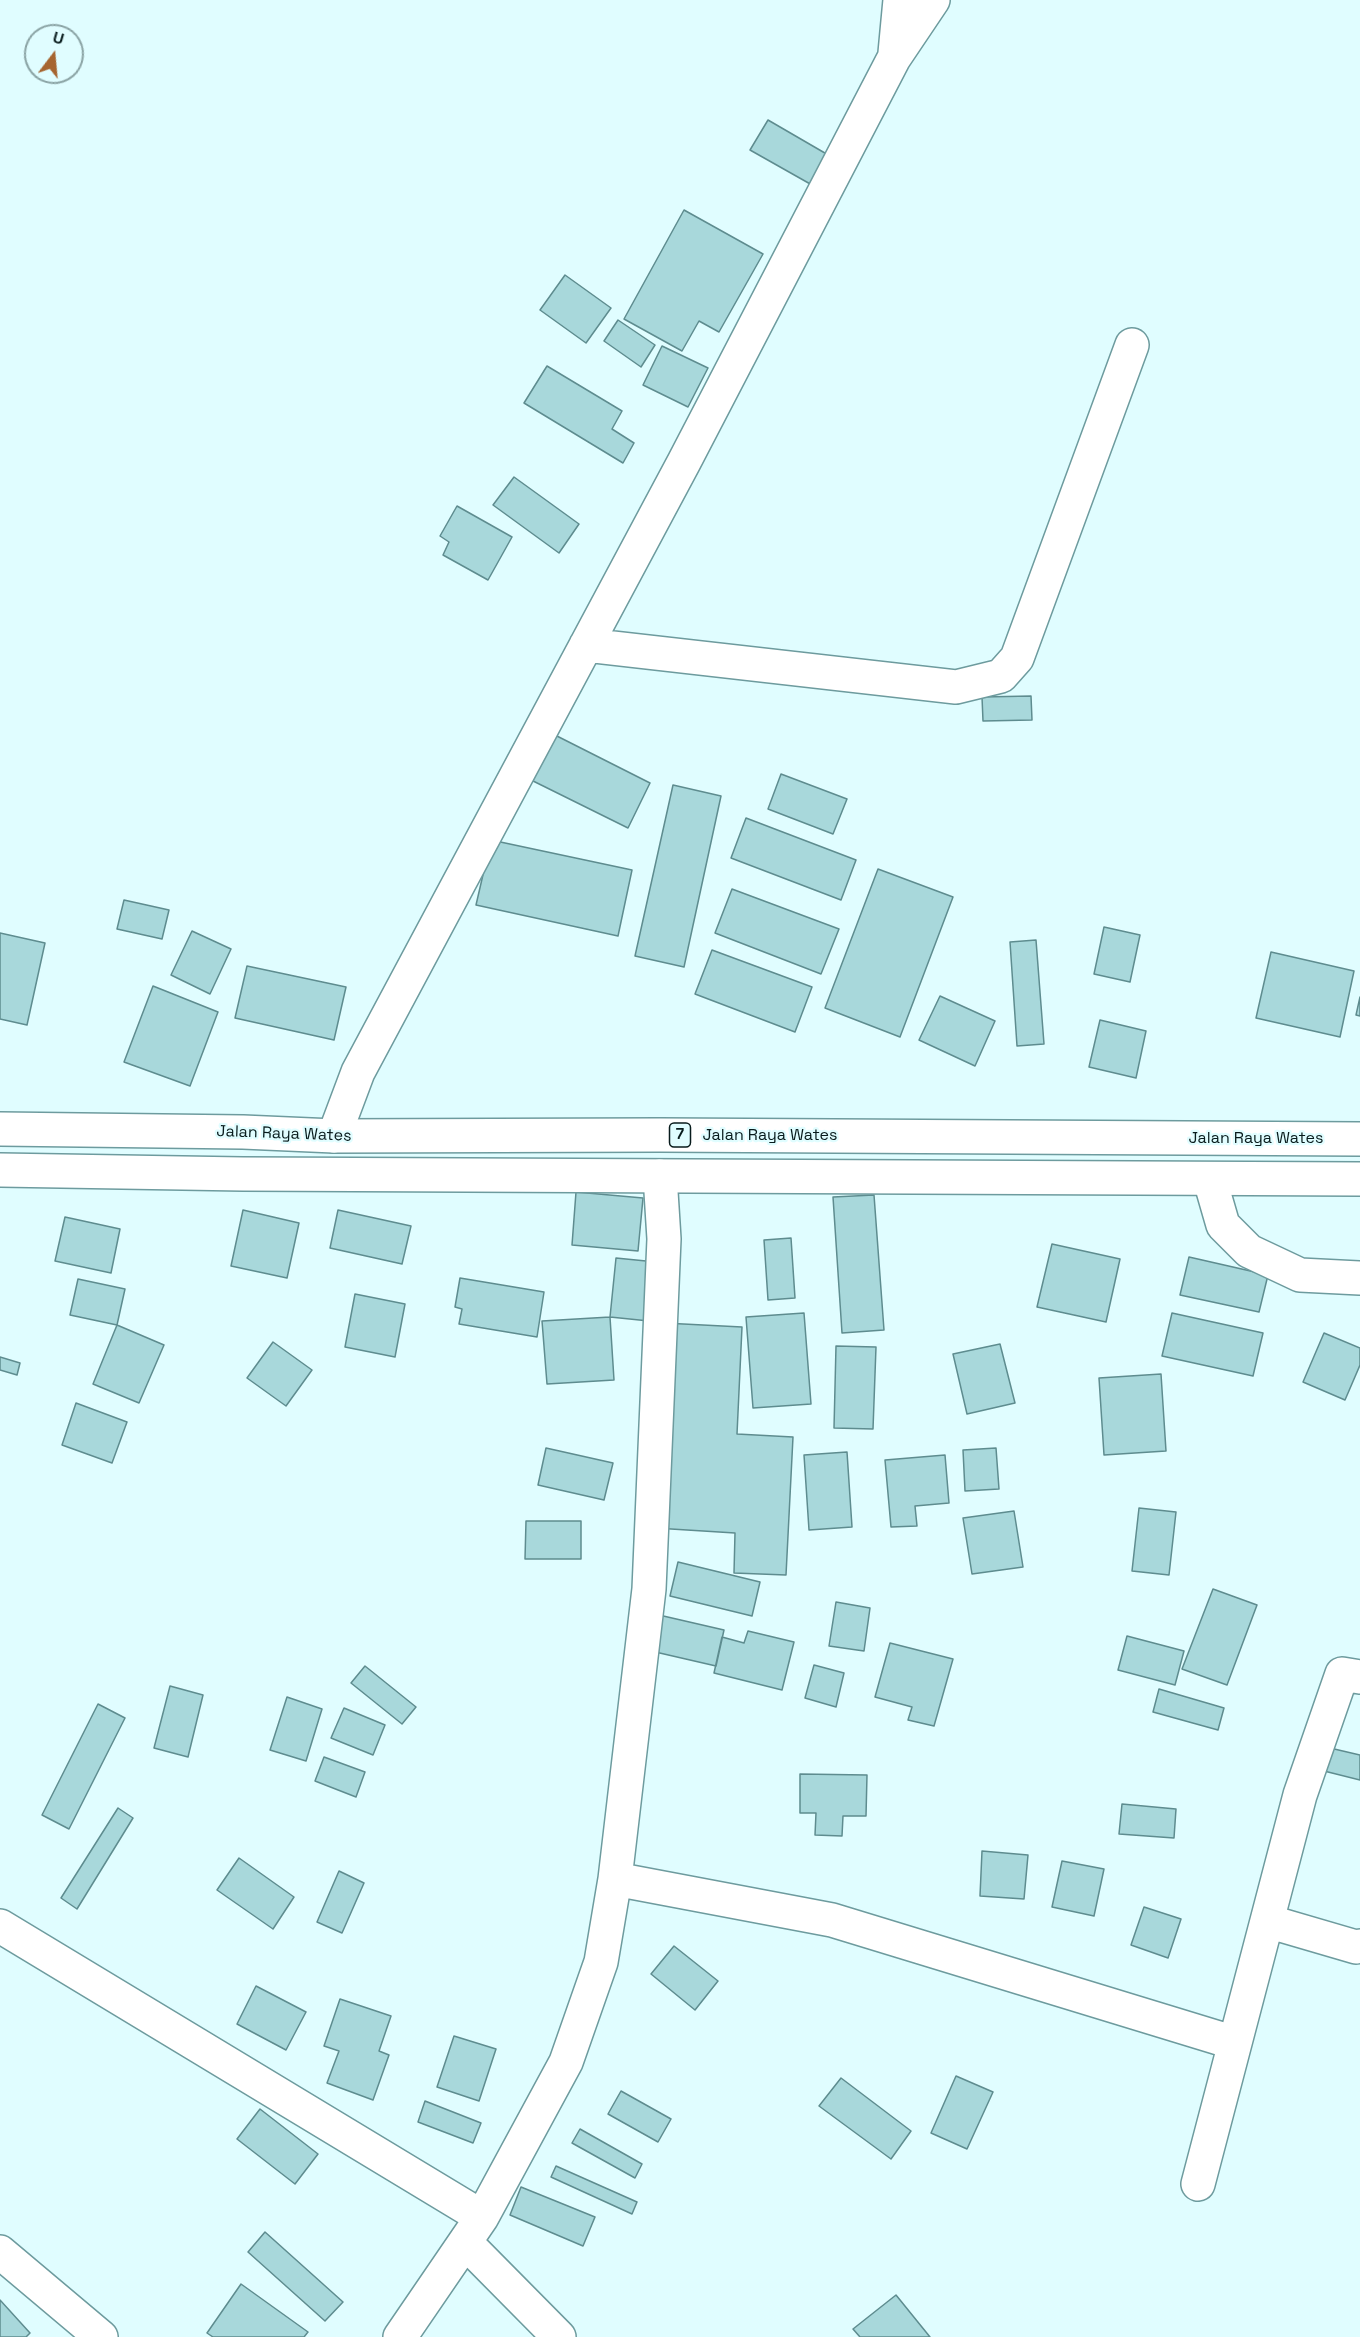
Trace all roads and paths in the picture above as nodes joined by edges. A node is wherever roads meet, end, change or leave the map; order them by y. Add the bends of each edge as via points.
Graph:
1 (900, 0) edge
2 (933, 0) edge
3 (894, 58) junction
4 (1132, 345) dead end
5 (586, 645) junction
6 (0, 1129) edge
7 (334, 1136) junction
8 (1360, 1139) edge
9 (0, 1170) edge
10 (660, 1176) junction
11 (1210, 1179) junction
12 (1360, 1179) edge
13 (1360, 1278) edge
14 (1360, 1677) edge
15 (615, 1879) junction
16 (1267, 1921) junction
17 (0, 1926) edge
18 (1360, 1947) edge
19 (1235, 2043) junction
20 (1198, 2184) dead end
21 (473, 2230) junction
22 (0, 2252) edge
23 (101, 2337) edge
24 (400, 2337) edge
25 (559, 2337) edge

1 - 3 main road
2 - 3 main road
3 - 5 main road
4 - 5 main road via 1017,658 1002,676 956,687
5 - 7 main road via 358,1072
6 - 7 main road, Jalan Raya Wates / 7
7 - 8 main road, Jalan Raya Wates / 7
9 - 10 main road
10 - 11 main road
10 - 15 main road via 663,1239 649,1589
11 - 12 main road
11 - 13 main road via 1223,1225 1249,1251 1300,1275
14 - 16 main road via 1342,1674 1300,1795
15 - 19 main road via 832,1920
15 - 21 main road via 601,1962 566,2062
16 - 18 main road
16 - 19 main road
17 - 21 main road
19 - 20 main road
21 - 24 main road
21 - 25 main road
22 - 23 main road

